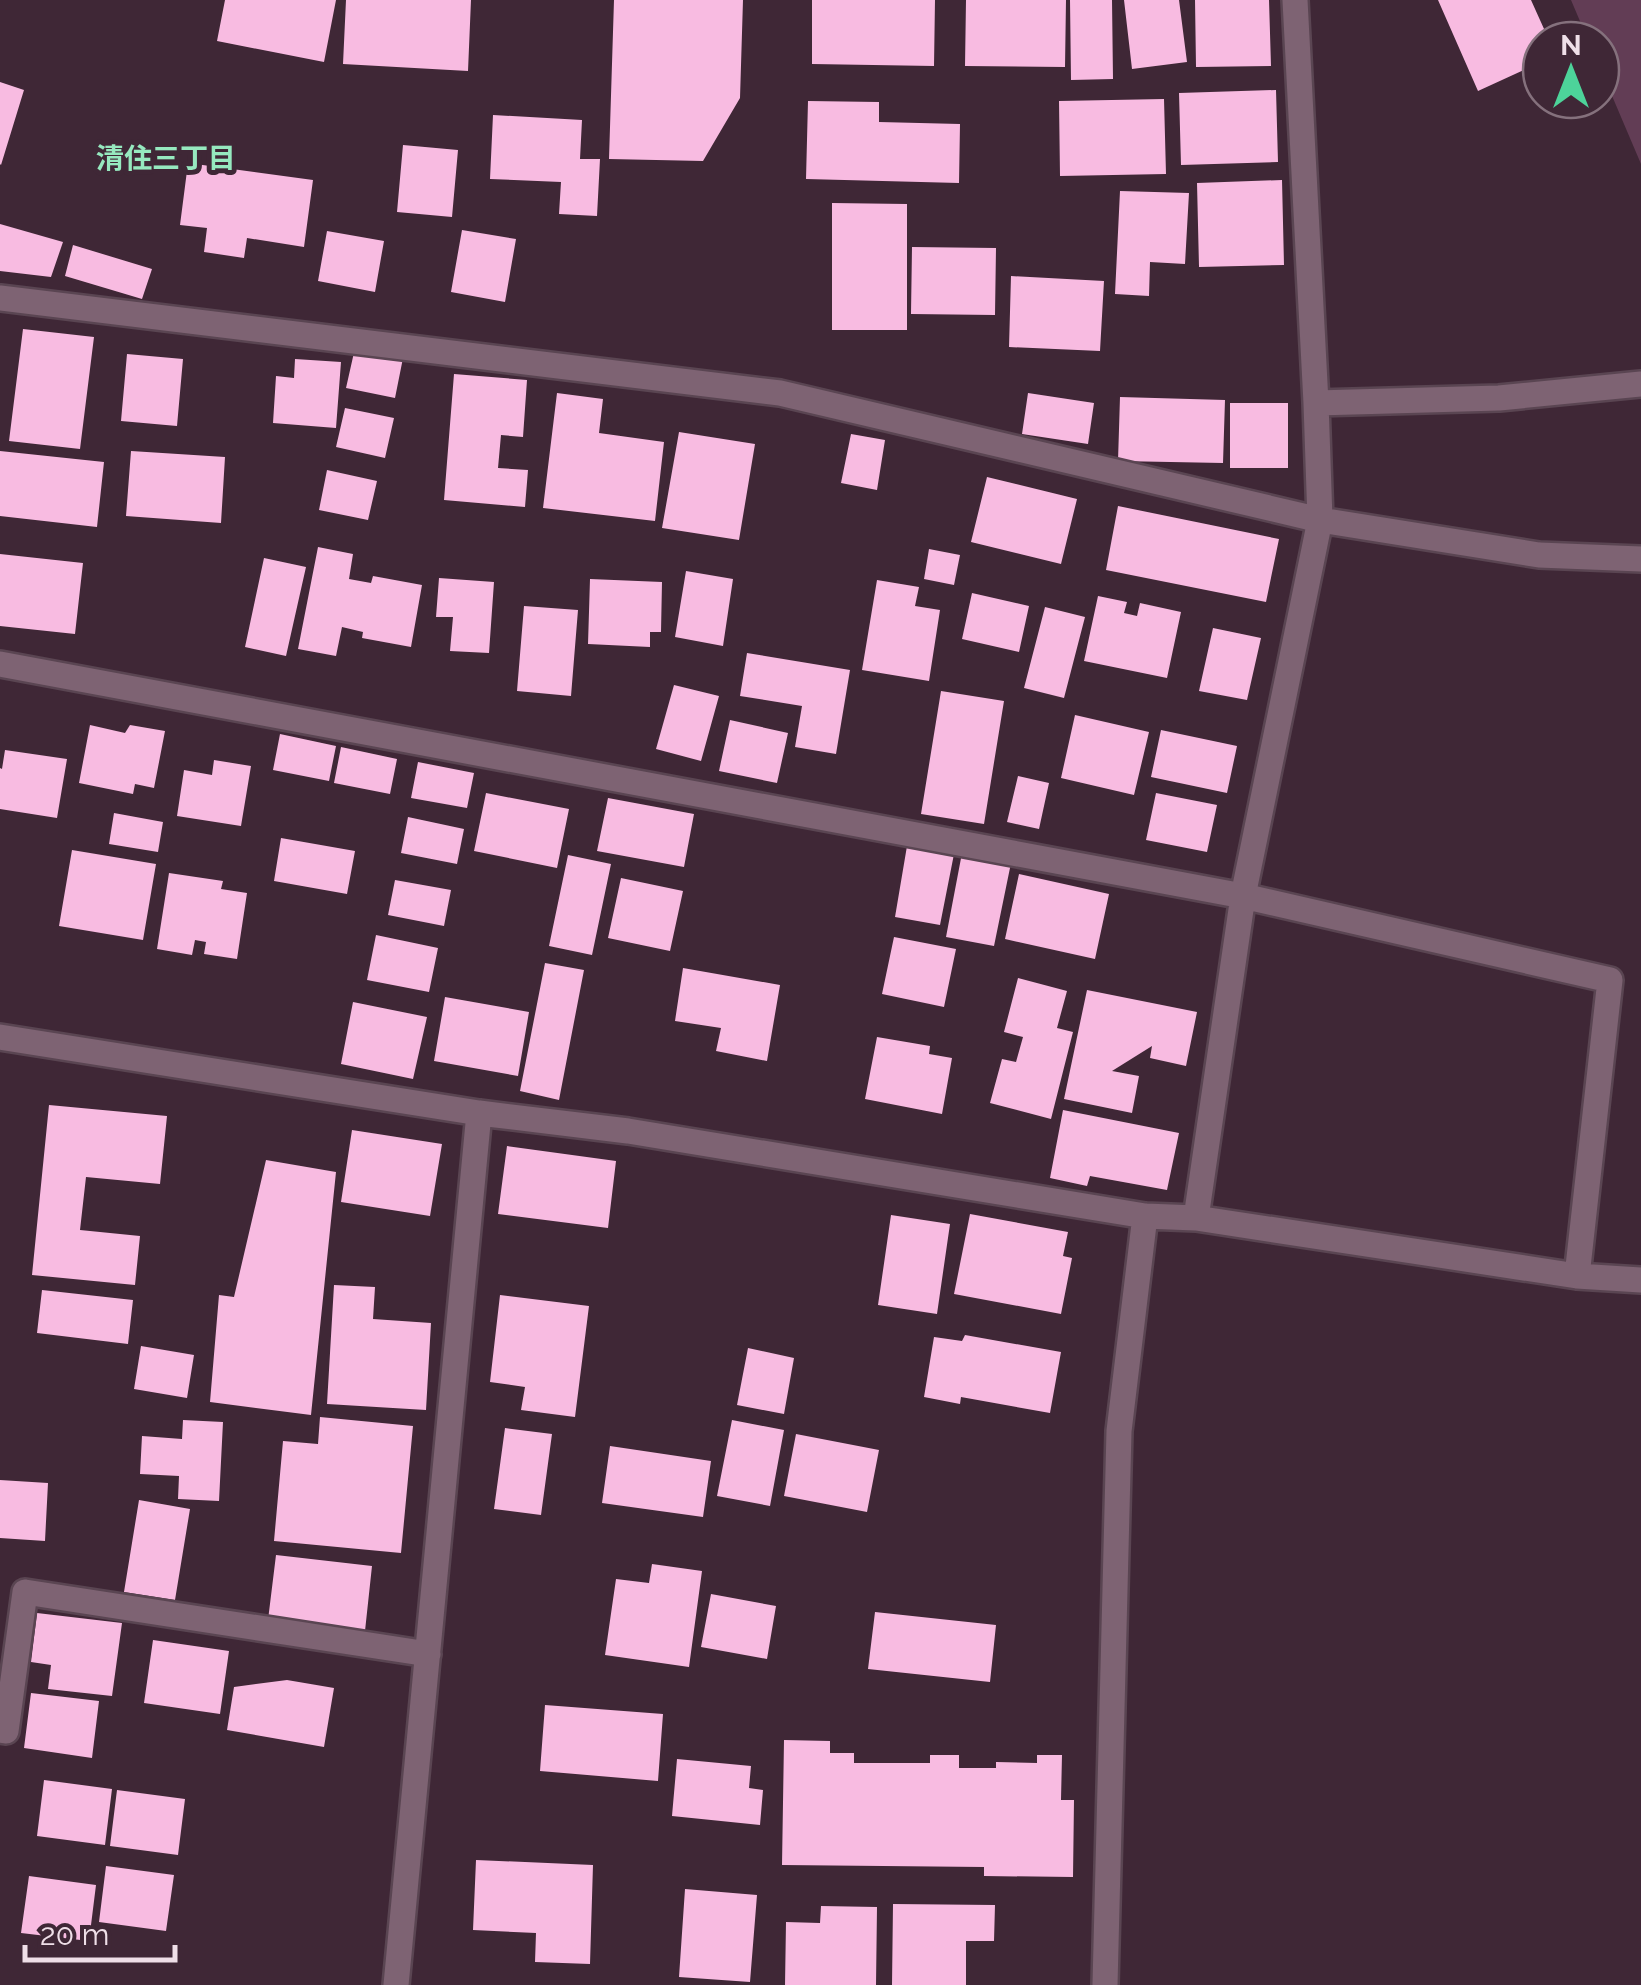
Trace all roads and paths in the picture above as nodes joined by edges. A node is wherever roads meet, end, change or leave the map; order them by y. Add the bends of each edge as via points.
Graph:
1 (1295, 0) edge
2 (0, 298) edge
3 (1641, 384) edge
4 (1316, 404) junction
5 (1320, 520) junction
6 (1641, 559) edge
7 (0, 664) edge
8 (1244, 896) junction
9 (0, 1037) edge
10 (479, 1113) junction
11 (1145, 1216) junction
12 (1196, 1218) junction
13 (1578, 1276) junction
14 (1641, 1280) edge
15 (428, 1654) junction
16 (0, 1730) edge
17 (396, 1985) edge
18 (1105, 1985) edge

1 - 4 street
2 - 5 street via 780,393
3 - 4 street via 1499,398
4 - 5 street
5 - 6 street via 1538,555
5 - 8 street
7 - 8 street
8 - 12 street
8 - 13 street via 1610,980
9 - 10 street
10 - 11 street
10 - 15 street
11 - 12 street
11 - 18 street via 1119,1432
12 - 13 street
13 - 14 street
15 - 16 street via 25,1592 6,1731
15 - 17 street

